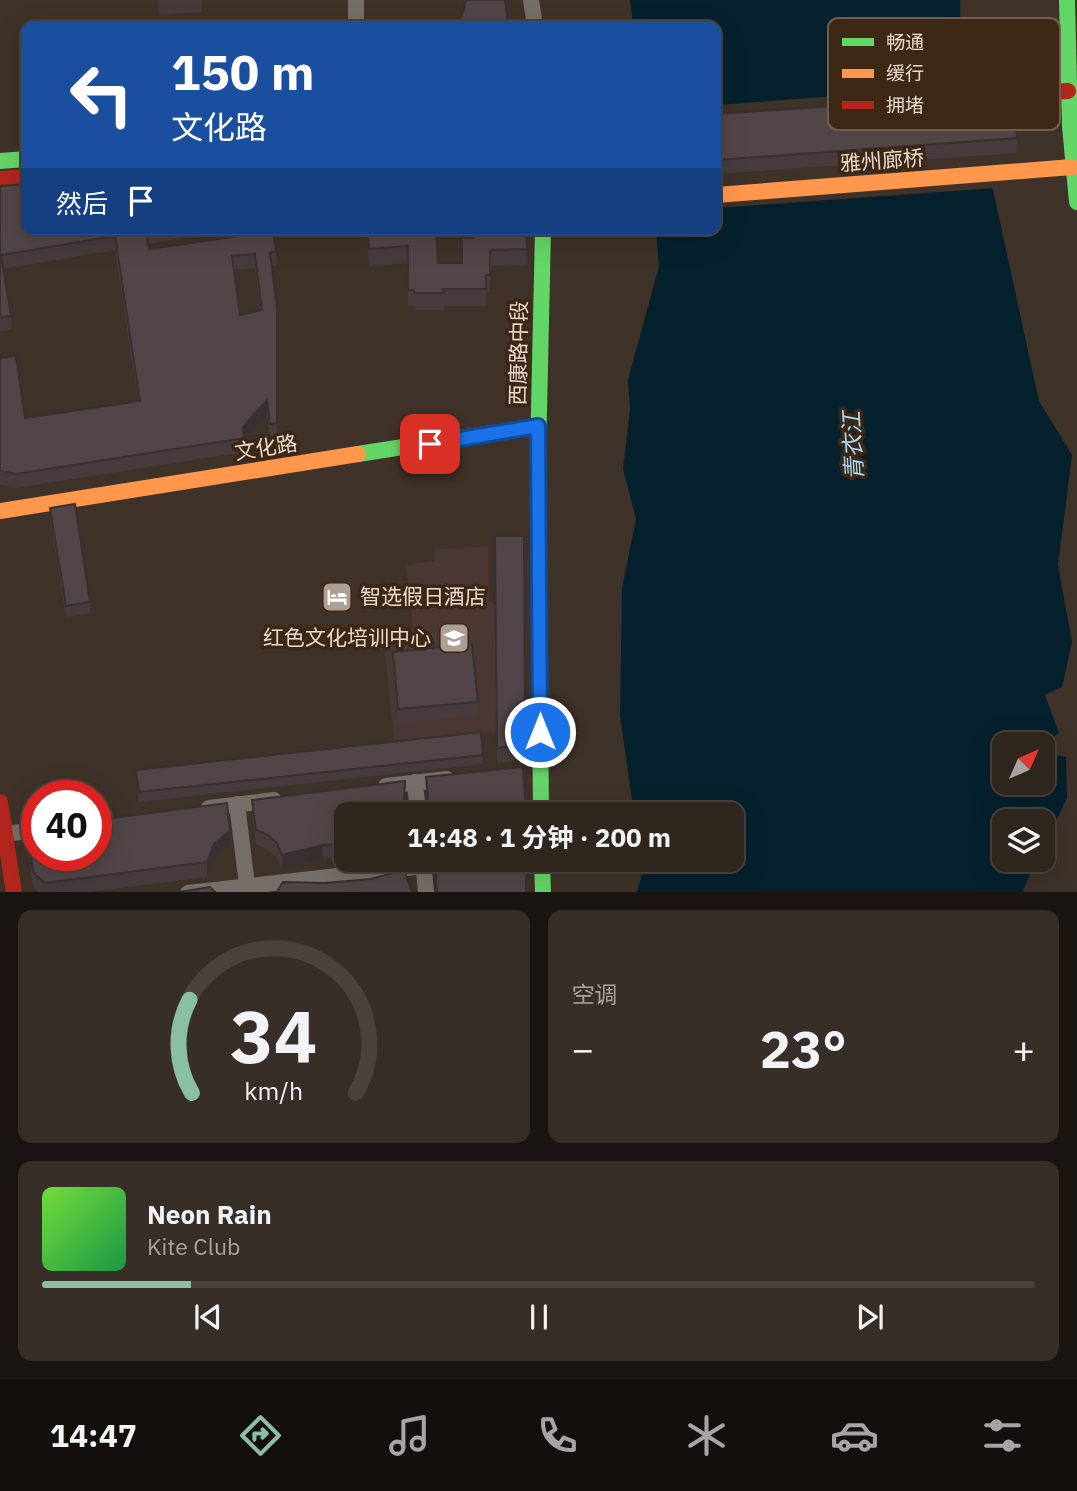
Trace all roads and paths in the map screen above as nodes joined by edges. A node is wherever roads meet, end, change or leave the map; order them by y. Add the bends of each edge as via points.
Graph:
1 (356, 0) edge
2 (531, 0) edge
3 (1068, 0) edge
4 (355, 21) edge
5 (534, 21) edge
6 (1060, 91) edge
7 (1068, 91) junction
8 (21, 159) edge
9 (0, 161) edge
10 (1072, 167) junction
11 (21, 177) edge
12 (0, 179) edge
13 (721, 195) edge
14 (1077, 202) edge
15 (543, 235) edge
16 (538, 426) junction
17 (0, 511) edge
18 (465, 777) edge
19 (415, 782) junction
20 (374, 787) edge
21 (292, 797) edge
22 (0, 802) edge
23 (417, 802) edge
24 (539, 802) edge
25 (237, 804) junction
26 (198, 809) edge
27 (21, 832) edge
28 (4, 834) junction
29 (362, 872) edge
30 (424, 872) edge
31 (542, 872) edge
32 (247, 889) edge
33 (14, 892) edge
34 (188, 892) edge
35 (426, 892) edge
36 (543, 892) edge

1 - 4 street
2 - 5 street
3 - 7 street
6 - 7 street
7 - 10 street
8 - 9 street
10 - 13 street, 雅州廊桥
10 - 14 street
11 - 12 street
15 - 16 street, 西康路中段
16 - 17 street, 文化路
16 - 24 street, 西康路中段 via 534,769
18 - 19 street
19 - 20 street
19 - 23 street
21 - 25 street
22 - 28 street
25 - 26 street
25 - 32 street
27 - 28 street
28 - 33 street
29 - 32 street
30 - 35 street
31 - 36 street
32 - 34 street

